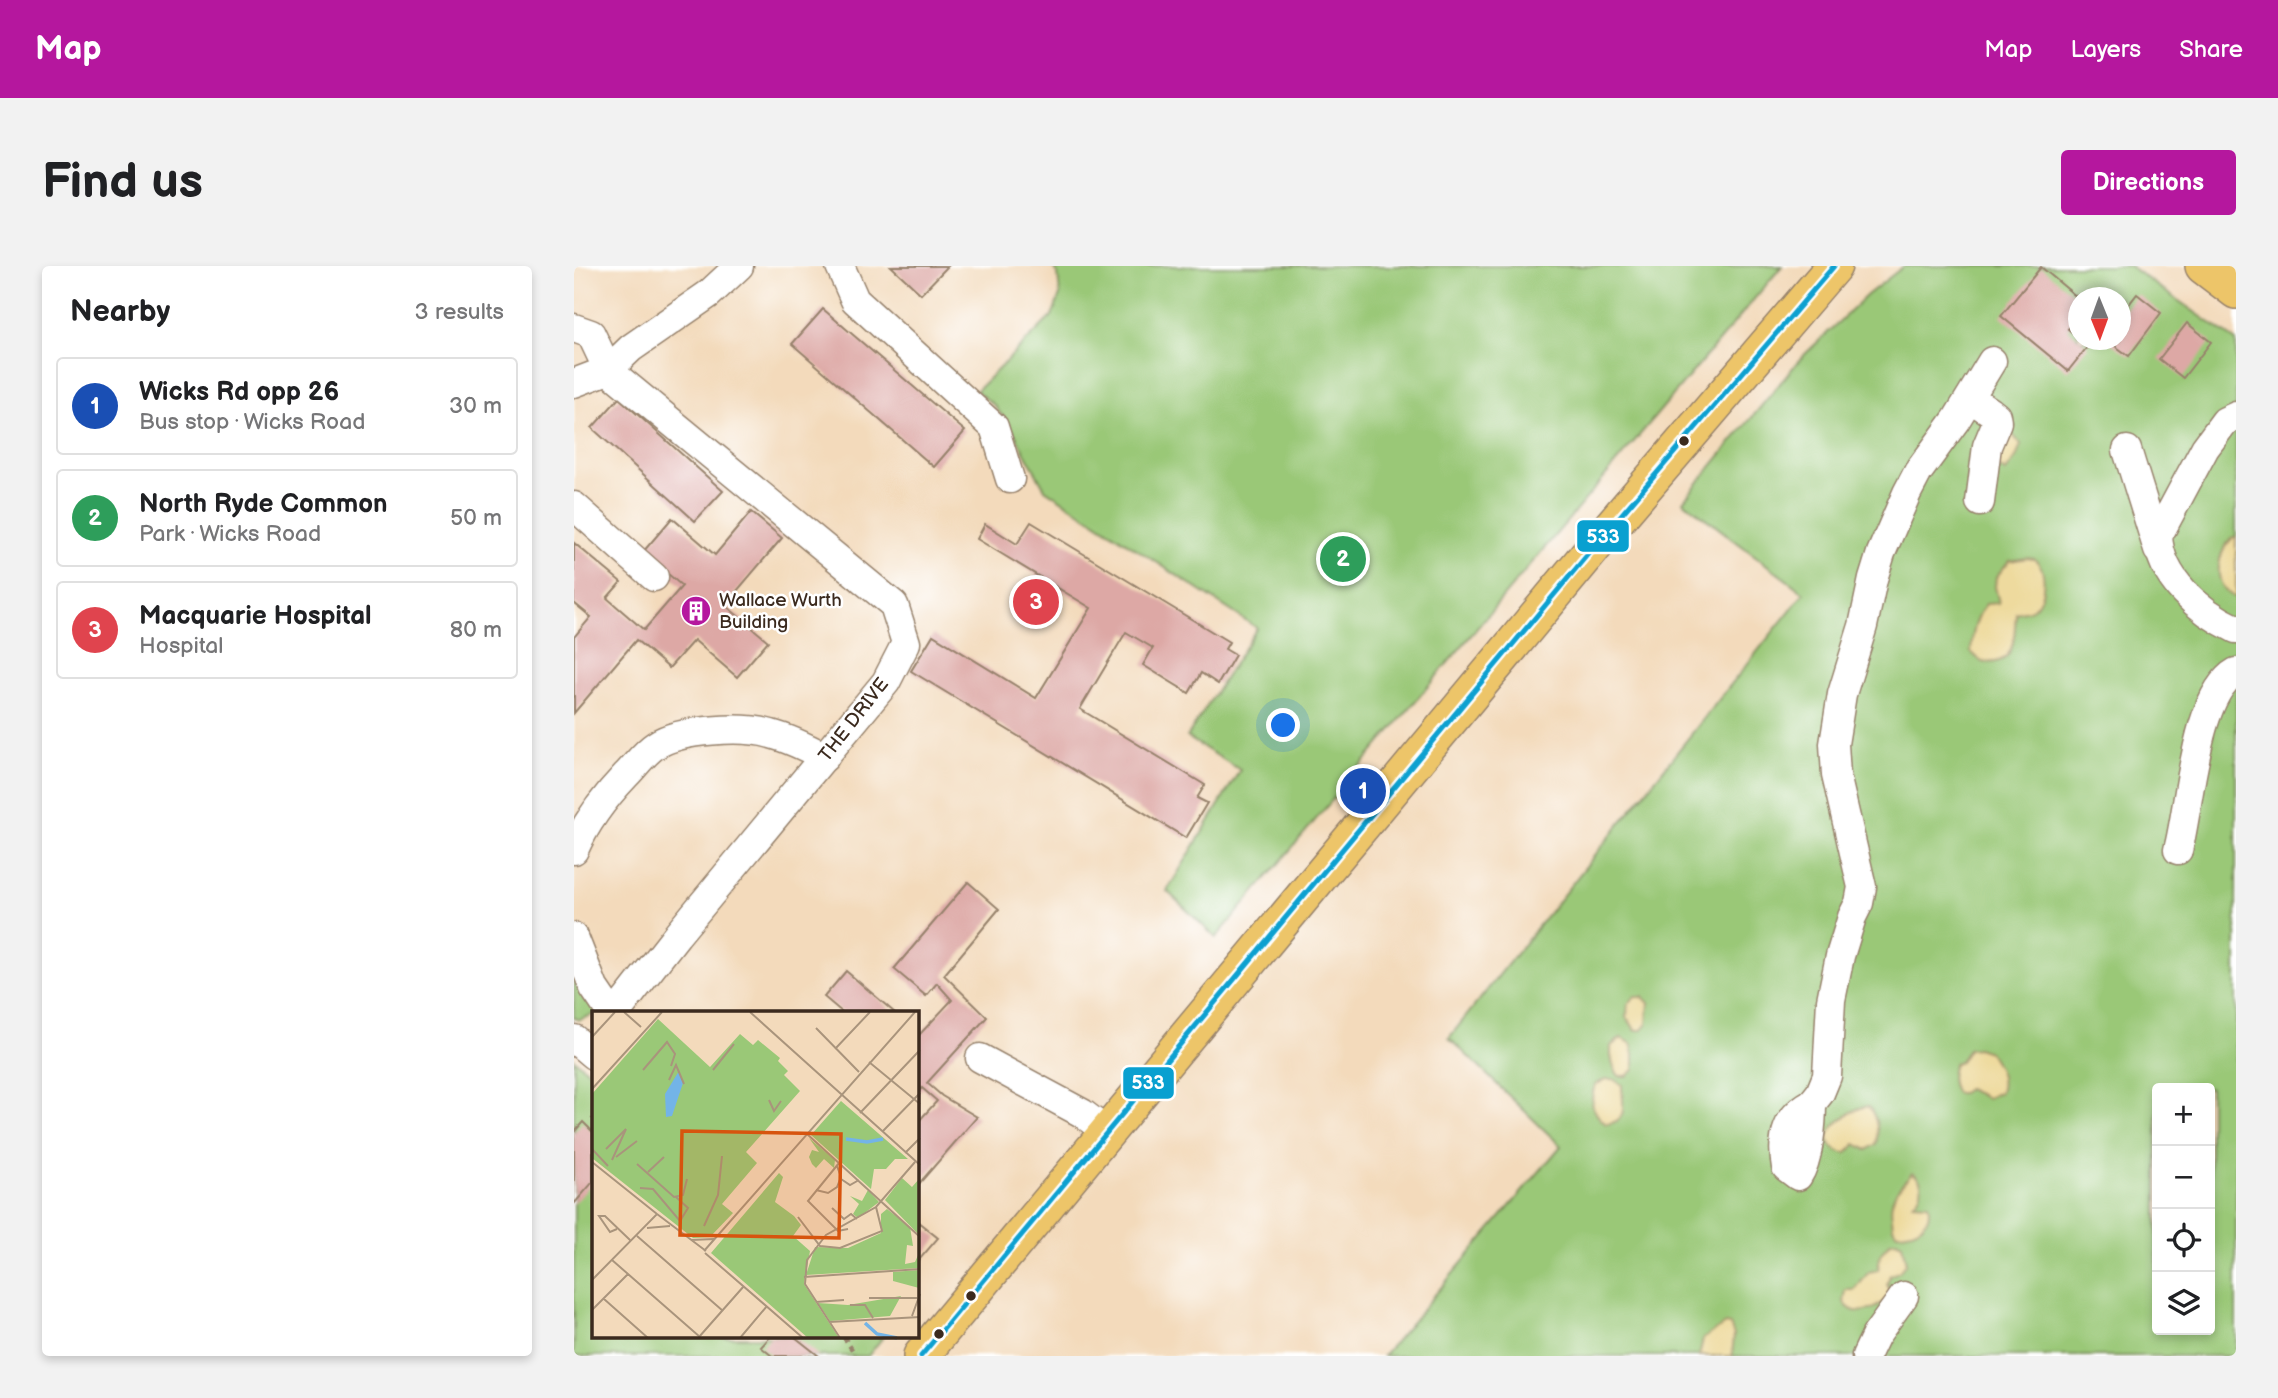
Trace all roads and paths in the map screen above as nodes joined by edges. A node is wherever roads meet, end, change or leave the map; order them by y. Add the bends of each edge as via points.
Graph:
1 (739, 266) edge
2 (840, 266) edge
3 (1834, 266) edge
4 (2203, 266) edge
5 (2236, 291) edge
6 (574, 328) edge
7 (1992, 361) dead end
8 (608, 370) junction
9 (574, 383) edge
10 (1970, 398) junction
11 (2236, 416) edge
12 (2127, 450) dead end
13 (1010, 479) dead end
14 (1980, 502) dead end
15 (574, 506) edge
16 (2158, 551) junction
17 (654, 577) dead end
18 (2236, 629) edge
19 (2236, 672) edge
20 (825, 757) junction
21 (574, 850) edge
22 (2178, 850) dead end
23 (574, 937) edge
24 (612, 1011) edge
25 (616, 1011) edge
26 (979, 1058) dead end
27 (1812, 1103) dead end
28 (1107, 1132) junction
29 (1905, 1296) dead end
30 (845, 1338) edge
31 (922, 1346) edge
32 (853, 1351) dead end
33 (1866, 1356) edge

1 - 8 lane
2 - 13 lane via 855,300 994,427
3 - 28 main road
4 - 5 main road
6 - 8 lane via 591,334
7 - 10 lane
8 - 9 lane
8 - 20 lane, THE DRIVE via 894,605 906,643 886,682
10 - 14 lane via 1996,416 1997,422 1987,446
10 - 27 lane via 1918,472 1901,505 1881,553 1842,694 1834,744 1836,775 1862,887 1830,1000 1827,1076
11 - 16 lane via 2225,421 2195,464 2158,537
12 - 16 lane
15 - 17 lane
16 - 18 lane via 2193,601
19 - 22 lane via 2218,689 2207,711
20 - 21 lane via 770,733 742,729 693,732 656,744 609,793
20 - 25 lane, THE DRIVE
23 - 24 lane via 594,988
26 - 28 lane via 1082,1113
28 - 31 main road
29 - 33 lane
30 - 32 path

